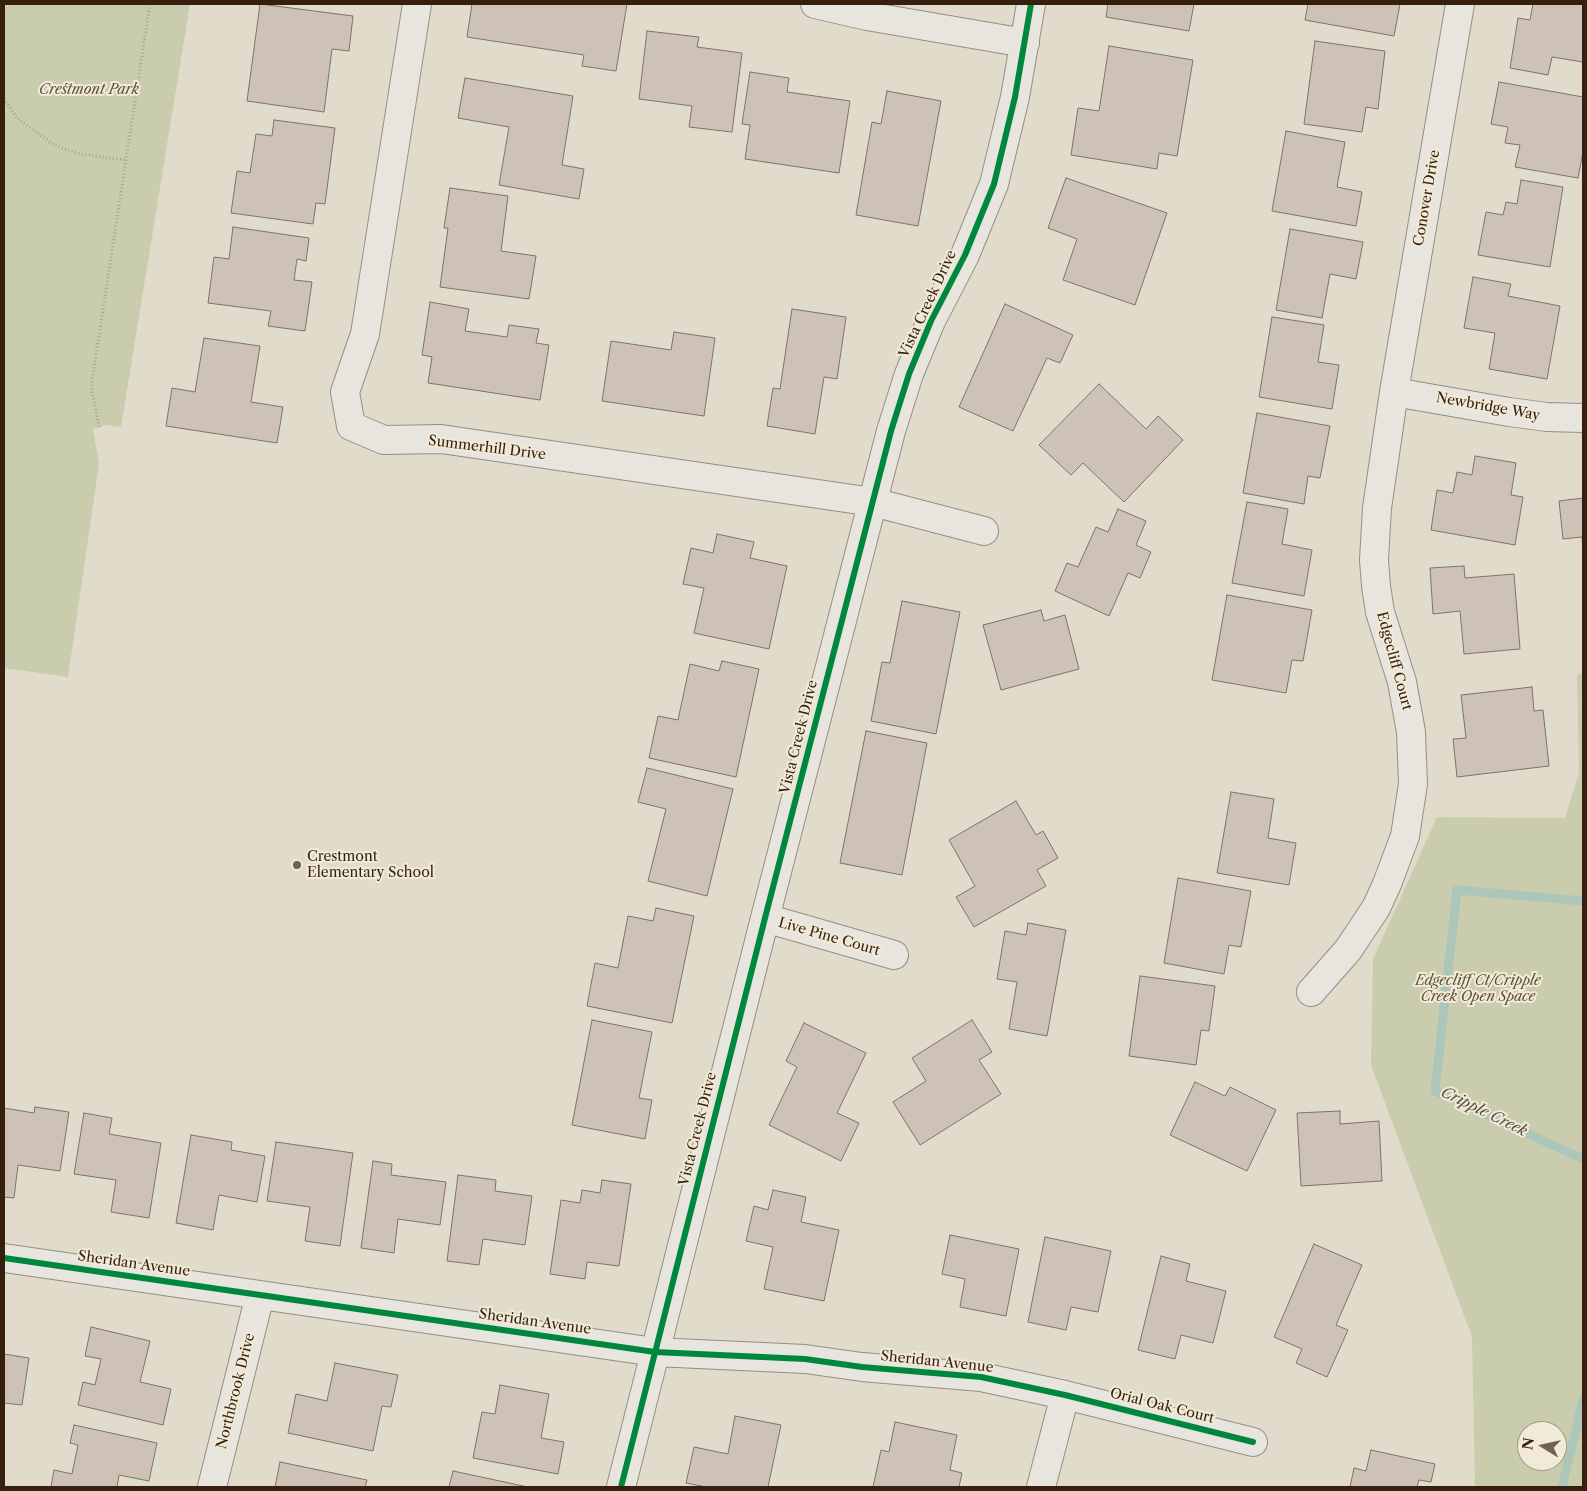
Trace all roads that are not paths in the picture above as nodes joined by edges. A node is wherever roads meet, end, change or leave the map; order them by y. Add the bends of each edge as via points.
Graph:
1 (417, 4) edge
2 (815, 4) edge
3 (1031, 4) edge
4 (1460, 4) edge
5 (1024, 42) junction
6 (1394, 392) junction
7 (1583, 418) edge
8 (873, 502) junction
9 (984, 531) dead end
10 (765, 918) junction
11 (894, 955) dead end
12 (1311, 992) dead end
13 (4, 1258) edge
14 (260, 1295) junction
15 (655, 1352) junction
16 (1064, 1395) junction
17 (1253, 1442) dead end
18 (212, 1487) edge
19 (621, 1487) edge
20 (1041, 1487) edge

1 - 8 street, Summerhill Drive via 365,334 346,392 351,426 384,440 441,439
2 - 5 street via 867,16
3 - 5 street, Vista Creek Drive
4 - 6 street, Conover Drive
5 - 8 street, Vista Creek Drive via 1015,97 994,184 965,255 908,374
6 - 7 street, Newbridge Way via 1518,414
6 - 12 street, Edgecliff Court via 1377,508 1374,560 1380,612 1402,682 1412,732 1413,784 1404,836 1380,900 1348,950
8 - 9 street
8 - 10 street, Vista Creek Drive
10 - 11 street, Live Pine Court
10 - 15 street, Vista Creek Drive
13 - 14 street, Sheridan Avenue
14 - 15 street, Sheridan Avenue
14 - 18 street, Northbrook Drive
15 - 16 street, Sheridan Avenue via 805,1359 862,1367 982,1376
15 - 19 street, Vista Creek Drive
16 - 17 street, Orial Oak Court
16 - 20 street

